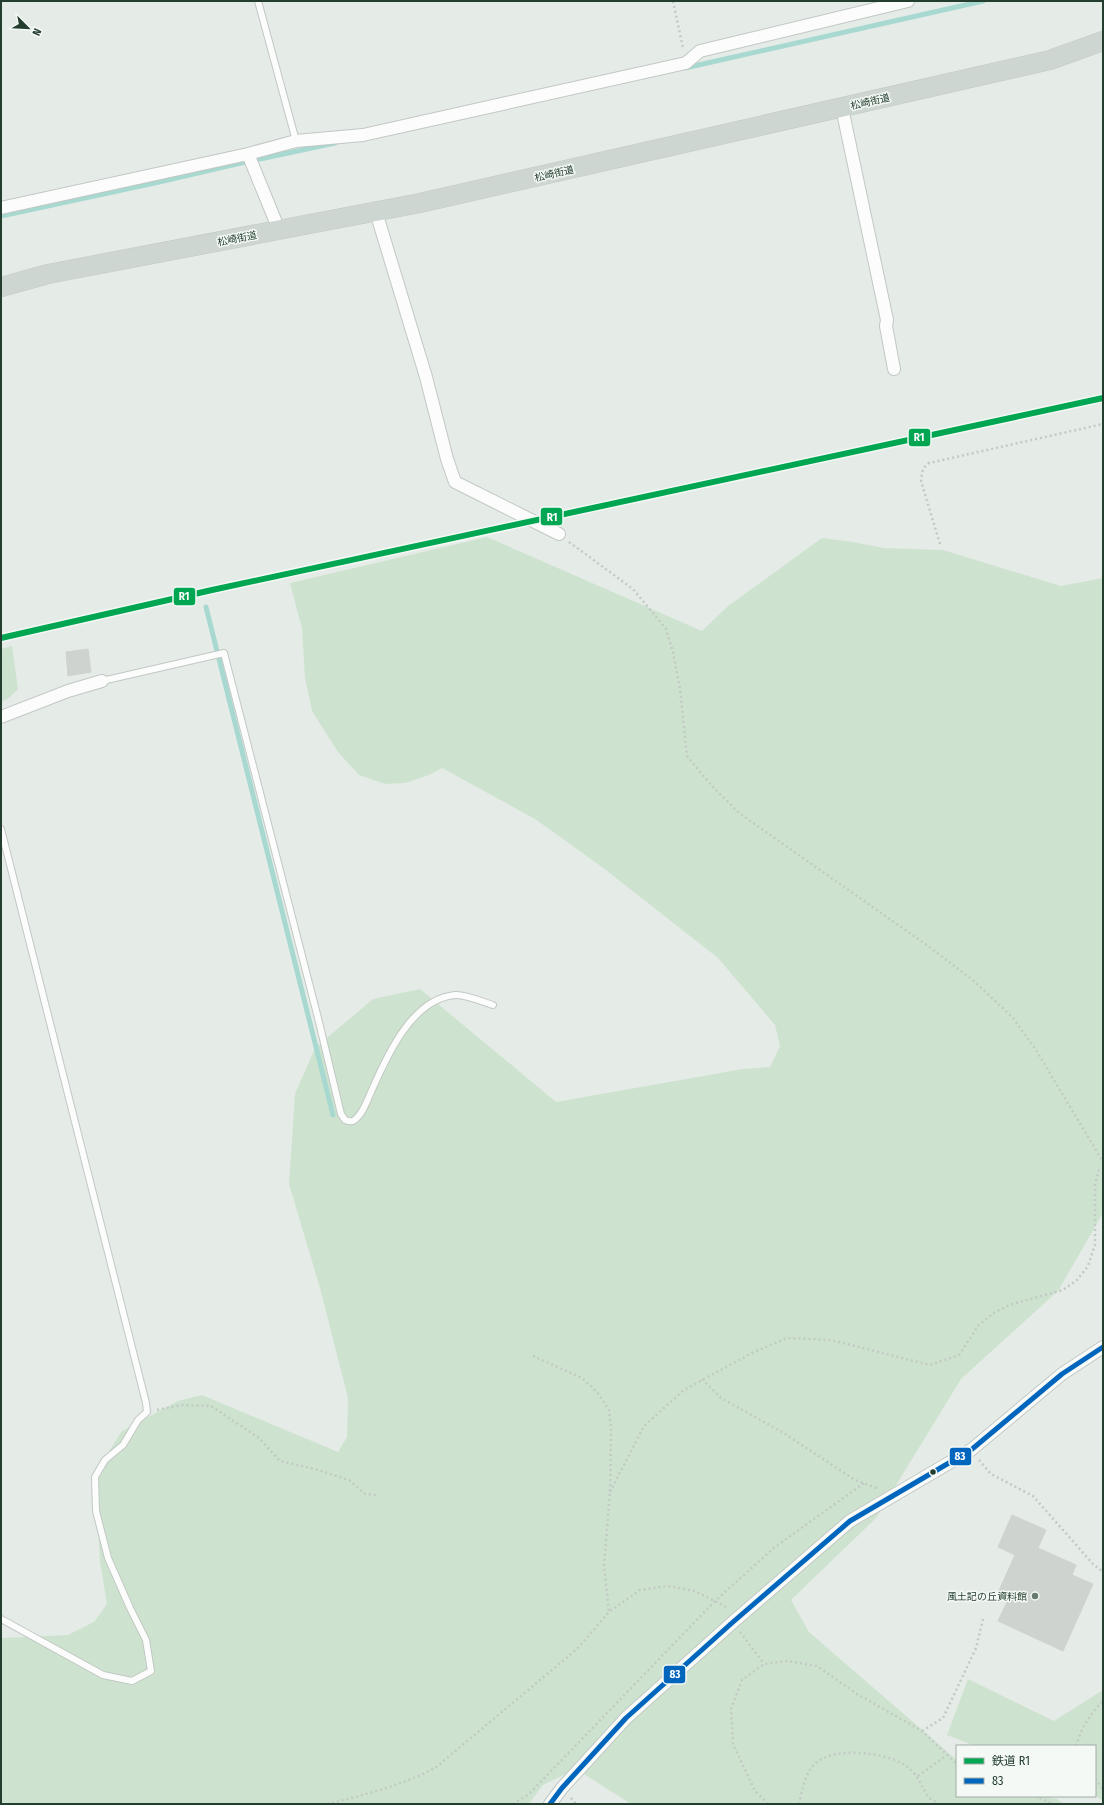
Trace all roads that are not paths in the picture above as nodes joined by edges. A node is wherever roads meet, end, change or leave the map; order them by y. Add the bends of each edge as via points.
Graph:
1 (258, 1) edge
2 (908, 1) edge
3 (1103, 41) edge
4 (842, 108) junction
5 (296, 141) junction
6 (248, 154) junction
7 (1, 208) edge
8 (376, 212) junction
9 (278, 231) junction
10 (1, 287) edge
11 (894, 369) dead end
12 (559, 534) road end
13 (102, 682) joint
14 (1, 717) edge
15 (1, 830) edge
16 (493, 1005) dead end
17 (1103, 1347) edge
18 (1, 1619) edge
19 (550, 1804) edge

1 - 5 lane
2 - 5 street via 700,51 686,63 363,135
3 - 4 main road, 松崎街道 via 1050,60
4 - 8 main road, 松崎街道
4 - 11 street via 887,320
5 - 6 street
6 - 7 street
6 - 9 street
8 - 9 main road, 松崎街道
8 - 12 street via 455,482
9 - 10 main road, 松崎街道 via 48,274
13 - 14 street via 68,691
13 - 16 lane via 224,653 341,1114 345,1120 354,1120 362,1110 388,1055 405,1028 424,1008 437,1000 455,995
15 - 18 lane via 146,1403 146,1412 122,1445 104,1460 95,1477 96,1512 108,1558 146,1640 151,1671 132,1681 103,1675
17 - 19 street via 1062,1374 971,1450 850,1521 626,1718

